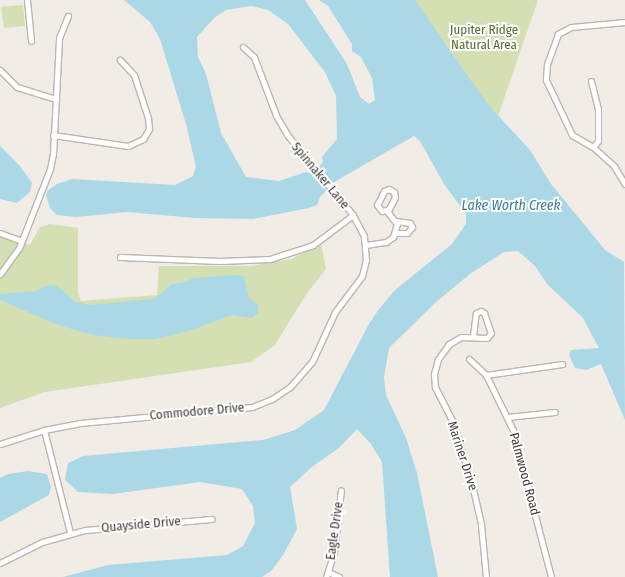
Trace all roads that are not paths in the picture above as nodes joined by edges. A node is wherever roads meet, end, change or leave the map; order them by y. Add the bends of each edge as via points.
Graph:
1 (27, 0) edge
2 (68, 16) dead end
3 (625, 22) edge
4 (31, 41) dead end
5 (243, 47) dead end
6 (120, 60) dead end
7 (0, 70) edge
8 (591, 81) dead end
9 (56, 99) junction
10 (53, 135) junction
11 (593, 148) junction
12 (625, 184) edge
13 (387, 211) dead end
14 (353, 215) junction
15 (396, 221) junction
16 (0, 233) edge
17 (395, 233) junction
18 (22, 241) junction
19 (366, 245) junction
20 (120, 257) dead end
21 (0, 274) edge
22 (473, 336) junction
23 (469, 358) dead end
24 (562, 364) dead end
25 (486, 375) junction
26 (555, 412) dead end
27 (507, 417) junction
28 (44, 430) junction
29 (0, 444) edge
30 (341, 490) dead end
31 (212, 519) dead end
32 (70, 533) junction
33 (0, 563) edge
34 (327, 574) edge
35 (339, 577) edge
36 (486, 577) edge
37 (551, 577) edge

1 - 4 street
2 - 9 street via 59,38
3 - 11 street via 571,26 558,34 547,64 546,80 556,106 572,135
5 - 14 street, Spinnaker Lane via 254,57 282,126 311,166
6 - 10 street via 134,75 148,118 148,129 143,139 128,146
7 - 9 street via 16,87
8 - 11 street via 598,109 598,141
9 - 10 street
10 - 18 street via 50,169 38,193
11 - 12 street via 614,166
13 - 15 street
14 - 19 street, Commodore Drive via 363,231
14 - 20 street, Spinnaker Lane via 313,245 270,259 220,261
15 - 17 street
15 - 17 street via 410,223 412,227 407,233
16 - 18 street
17 - 19 street via 386,242
18 - 21 street
19 - 28 street, Commodore Drive via 362,276 335,312 312,362 294,384 272,399 238,410 98,421
22 - 22 street, Mariner Drive via 487,338 491,333 490,325 481,311 476,313
22 - 36 street, Mariner Drive via 461,337 449,344 438,359 434,374 435,387 453,422 473,489 481,525
23 - 25 street, Palmwood Road
24 - 25 street
25 - 27 street, Palmwood Road
26 - 27 street
27 - 37 street, Palmwood Road via 517,442
28 - 29 street, Commodore Drive
28 - 32 street
30 - 34 street, Eagle Drive via 334,552
31 - 32 street, Quayside Drive via 103,527
32 - 33 street, Quayside Drive via 35,545
34 - 35 street, Eagle Drive

